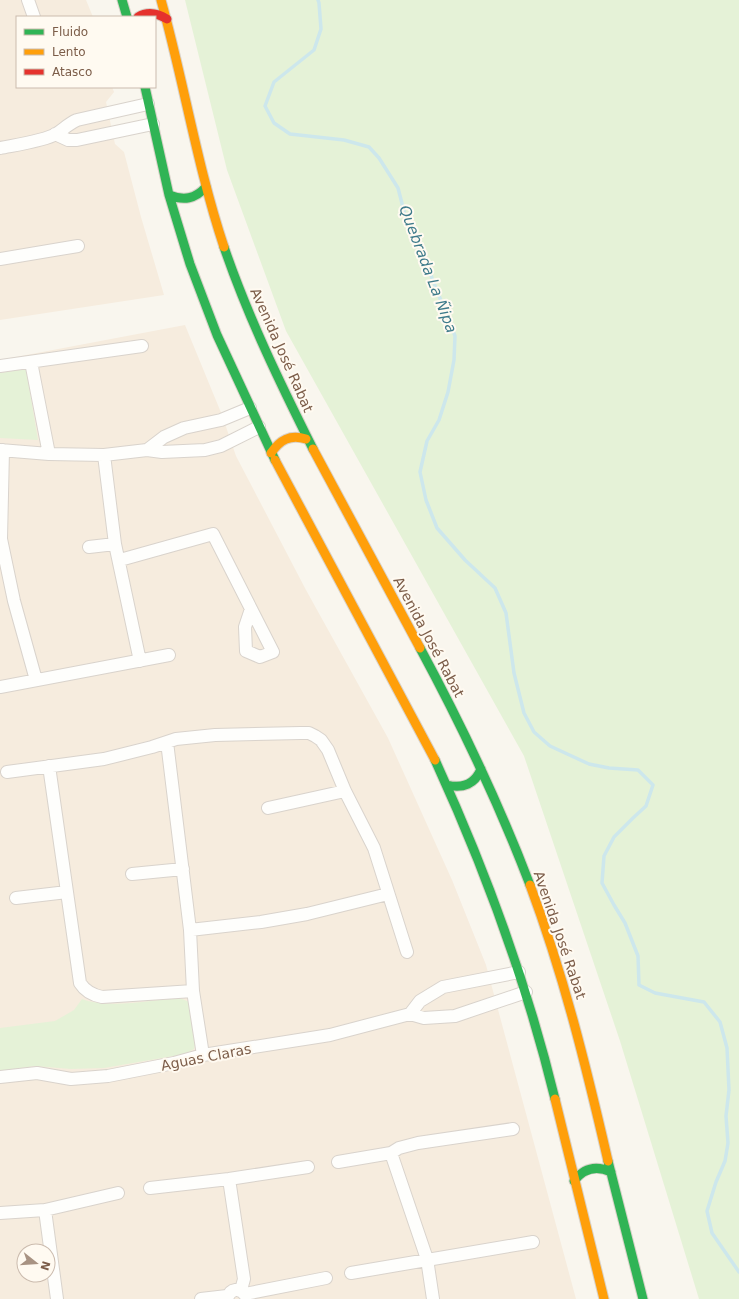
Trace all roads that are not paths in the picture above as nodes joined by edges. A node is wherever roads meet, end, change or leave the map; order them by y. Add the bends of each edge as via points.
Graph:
1 (28, 0) edge
2 (122, 0) edge
3 (161, 0) edge
4 (34, 16) edge
5 (127, 16) edge
6 (140, 16) edge
7 (167, 19) junction
8 (145, 88) edge
9 (148, 104) junction
10 (152, 124) junction
11 (55, 134) junction
12 (0, 148) edge
13 (206, 187) junction
14 (169, 195) junction
15 (78, 246) dead end
16 (0, 258) edge
17 (142, 346) dead end
18 (31, 362) junction
19 (0, 366) edge
20 (250, 408) junction
21 (259, 427) junction
22 (306, 439) junction
23 (1, 450) edge
24 (147, 450) junction
25 (271, 453) junction
26 (49, 454) junction
27 (104, 455) junction
28 (115, 544) junction
29 (89, 547) dead end
30 (120, 560) junction
31 (3, 566) edge
32 (251, 609) dead end
33 (168, 655) dead end
34 (140, 660) junction
35 (36, 680) junction
36 (0, 687) edge
37 (167, 742) junction
38 (50, 766) junction
39 (481, 769) junction
40 (7, 772) dead end
41 (447, 785) junction
42 (345, 792) junction
43 (268, 808) dead end
44 (183, 869) junction
45 (132, 874) dead end
46 (67, 892) junction
47 (388, 894) junction
48 (16, 898) dead end
49 (190, 930) junction
50 (406, 952) dead end
51 (519, 972) junction
52 (193, 991) junction
53 (526, 992) junction
54 (410, 1014) junction
55 (203, 1055) junction
56 (0, 1077) edge
57 (513, 1129) dead end
58 (391, 1153) junction
59 (338, 1162) dead end
60 (308, 1167) dead end
61 (611, 1172) junction
62 (229, 1178) junction
63 (574, 1181) junction
64 (150, 1188) dead end
65 (118, 1193) dead end
66 (45, 1210) junction
67 (0, 1213) edge
68 (533, 1242) dead end
69 (427, 1259) junction
70 (351, 1273) dead end
71 (326, 1278) dead end
72 (245, 1294) edge
73 (227, 1298) edge
74 (57, 1299) edge
75 (201, 1299) edge
76 (434, 1299) edge
77 (604, 1299) edge
78 (643, 1299) edge

1 - 4 street
2 - 5 street
3 - 7 street, Avenida José Rabat
6 - 7 street via 150,12
7 - 13 street, Avenida José Rabat
8 - 9 street
9 - 10 street
9 - 11 street via 77,120
10 - 11 street via 77,140 68,140
10 - 14 street
11 - 12 street
13 - 14 street via 188,199
13 - 22 street, Avenida José Rabat via 239,288
14 - 20 street via 204,303
15 - 16 street
17 - 18 street
18 - 19 street
18 - 26 street
20 - 21 street
20 - 24 street via 221,420 184,428 164,437
21 - 24 street via 221,446 205,450
21 - 25 street
22 - 25 street via 297,436 284,439
22 - 39 street, Avenida José Rabat
23 - 26 street
23 - 31 street
24 - 27 street
25 - 41 street
26 - 27 street
27 - 28 street
28 - 29 street
28 - 30 street
30 - 32 street via 213,534
30 - 34 street
31 - 35 street
33 - 34 street
34 - 35 street
35 - 36 street
37 - 38 street via 104,759
37 - 42 street via 215,735 309,733 321,740 328,750
37 - 44 street
38 - 40 street
38 - 46 street
39 - 41 street via 476,779 468,785
39 - 61 street, Avenida José Rabat via 532,890 560,973
41 - 51 street via 500,915
42 - 43 street
42 - 47 street via 374,848
44 - 45 street
44 - 49 street
46 - 48 street
46 - 52 street via 80,983 84,989 102,997
47 - 49 street via 307,914
47 - 50 street
49 - 52 street
51 - 53 street
51 - 54 street via 443,987 420,1001
52 - 55 street
53 - 54 street, Aguas Claras via 455,1016 424,1018
53 - 63 street via 556,1099
54 - 55 street, Aguas Claras via 330,1035
55 - 56 street, Aguas Claras via 108,1076 71,1079 37,1073
57 - 58 street via 418,1143
58 - 59 street
58 - 69 street
60 - 62 street
61 - 63 street via 590,1168
61 - 78 street, Avenida José Rabat
62 - 64 street
62 - 72 street
63 - 77 street
65 - 66 street
66 - 67 street
66 - 74 street
68 - 69 street
69 - 70 street
69 - 76 street
71 - 72 street
72 - 73 street via 236,1290
73 - 75 street

